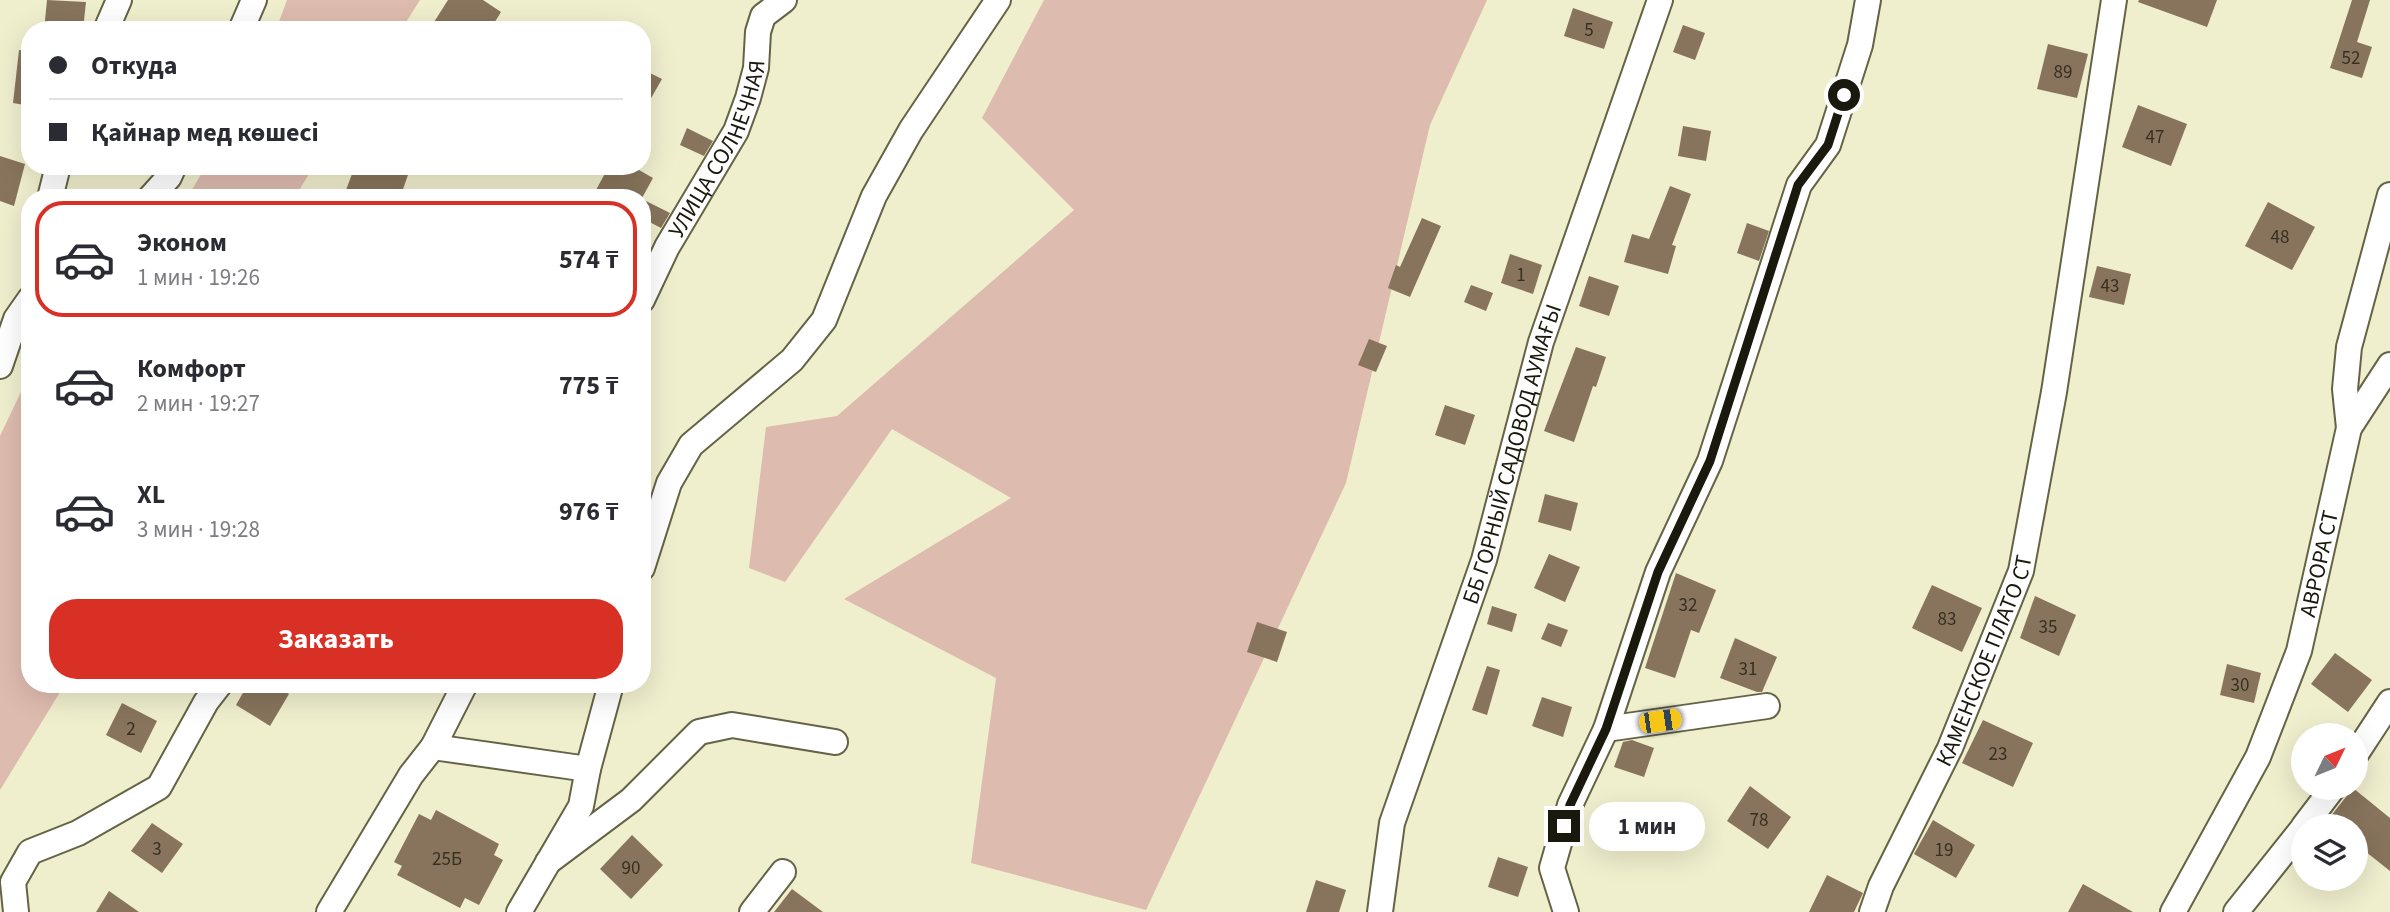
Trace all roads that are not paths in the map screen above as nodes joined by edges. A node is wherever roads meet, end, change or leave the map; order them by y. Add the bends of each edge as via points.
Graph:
1 (119, 0) edge
2 (254, 0) edge
3 (784, 0) edge
4 (998, 0) edge
5 (1660, 0) edge
6 (1868, 0) edge
7 (2114, 0) edge
8 (110, 21) edge
9 (246, 21) edge
10 (170, 175) edge
11 (158, 189) edge
12 (2390, 195) edge
13 (651, 281) edge
14 (21, 312) edge
15 (2390, 365) edge
16 (0, 366) edge
17 (2349, 428) junction
18 (651, 540) edge
19 (213, 693) edge
20 (460, 693) edge
21 (609, 693) edge
22 (2390, 702) edge
23 (1767, 706) dead end
24 (1606, 729) junction
25 (2368, 736) edge
26 (835, 742) dead end
27 (433, 747) junction
28 (588, 769) junction
29 (2291, 843) edge
30 (548, 862) junction
31 (783, 872) dead end
32 (16, 912) edge
33 (329, 912) edge
34 (519, 912) edge
35 (752, 912) edge
36 (1380, 912) edge
37 (1566, 912) edge
38 (1872, 912) edge
39 (2173, 912) edge
40 (2236, 912) edge

1 - 8 street
2 - 9 street
3 - 13 street, УЛИЦА СОЛНЕЧНАЯ via 763,16 756,68 736,131
4 - 18 street via 911,130 874,196 824,320 792,360 691,445 669,483
5 - 36 street, ББ ГОРНЫЙ САДОВОД АУМАҒЫ via 1541,342 1484,560 1392,823
6 - 24 street via 1860,45 1828,145 1798,185 1710,461 1658,572
7 - 38 street, КАМЕНСКОЕ ПЛАТО СТ via 2054,392 2021,571 1950,748
10 - 11 street
12 - 17 street, АВРОРА СТ via 2349,347 2345,388
14 - 16 street
15 - 17 street
17 - 39 street, АВРОРА СТ via 2300,651 2258,757
19 - 32 street via 159,787 78,833 30,852 13,882
20 - 27 street
21 - 28 street
22 - 25 street
23 - 24 street
24 - 37 street via 1570,805 1552,868
26 - 30 street via 732,725 699,732 631,800
27 - 28 street
27 - 33 street via 411,775
28 - 30 street via 581,806
29 - 40 street
30 - 34 street
31 - 35 street

